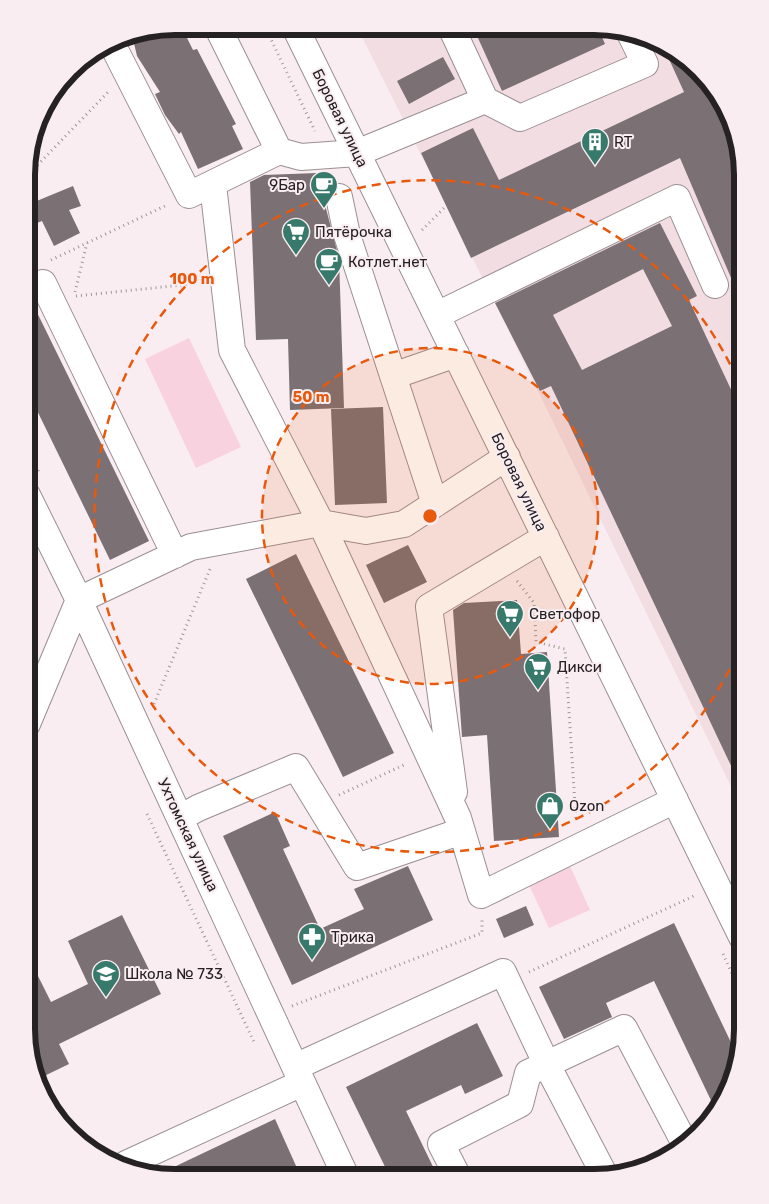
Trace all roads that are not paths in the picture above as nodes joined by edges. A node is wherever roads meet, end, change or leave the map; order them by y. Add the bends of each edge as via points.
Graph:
1 (221, 35) edge
2 (299, 35) edge
3 (455, 35) edge
4 (634, 42) edge
5 (115, 49) edge
6 (485, 100) junction
7 (279, 151) junction
8 (357, 153) junction
9 (213, 185) junction
10 (339, 196) dead end
11 (43, 273) road end
12 (716, 285) dead end
13 (437, 315) junction
14 (456, 354) junction
15 (393, 376) junction
16 (507, 457) junction
17 (435, 504) junction
18 (35, 511) edge
19 (321, 523) junction
20 (546, 537) junction
21 (175, 555) junction
22 (79, 600) junction
23 (35, 705) edge
24 (675, 800) junction
25 (180, 818) junction
26 (460, 824) junction
27 (734, 921) edge
28 (546, 1063) junction
29 (299, 1075) junction
30 (682, 1137) edge
31 (131, 1161) edge
32 (342, 1169) edge
33 (454, 1169) edge
34 (601, 1169) edge

1 - 7 street
2 - 8 street, Боровая улица
3 - 6 street
4 - 6 street via 645,64 520,118
5 - 9 street via 188,195
6 - 8 street
7 - 8 street via 301,157
7 - 9 street
8 - 13 street, Боровая улица
9 - 19 street via 232,350
10 - 15 street via 347,235
11 - 21 street
12 - 13 street via 677,198
13 - 14 street, Боровая улица
14 - 15 street
14 - 16 street, Боровая улица
15 - 17 street
16 - 17 street
16 - 20 street, Боровая улица
17 - 19 street via 404,524 366,531
18 - 22 street, Ухтомская улица
19 - 21 street via 191,548
19 - 26 street
20 - 24 street, Боровая улица
20 - 26 street via 429,606
21 - 22 street
22 - 23 street
22 - 25 street, Ухтомская улица
24 - 26 street via 481,896
24 - 27 street, Боровая улица
25 - 26 street via 296,767 357,867
25 - 29 street, Ухтомская улица
28 - 29 street via 503,972
28 - 30 street via 624,1028
28 - 33 street via 528,1073 520,1104 441,1144
28 - 34 street
29 - 31 street
29 - 32 street, Ухтомская улица

